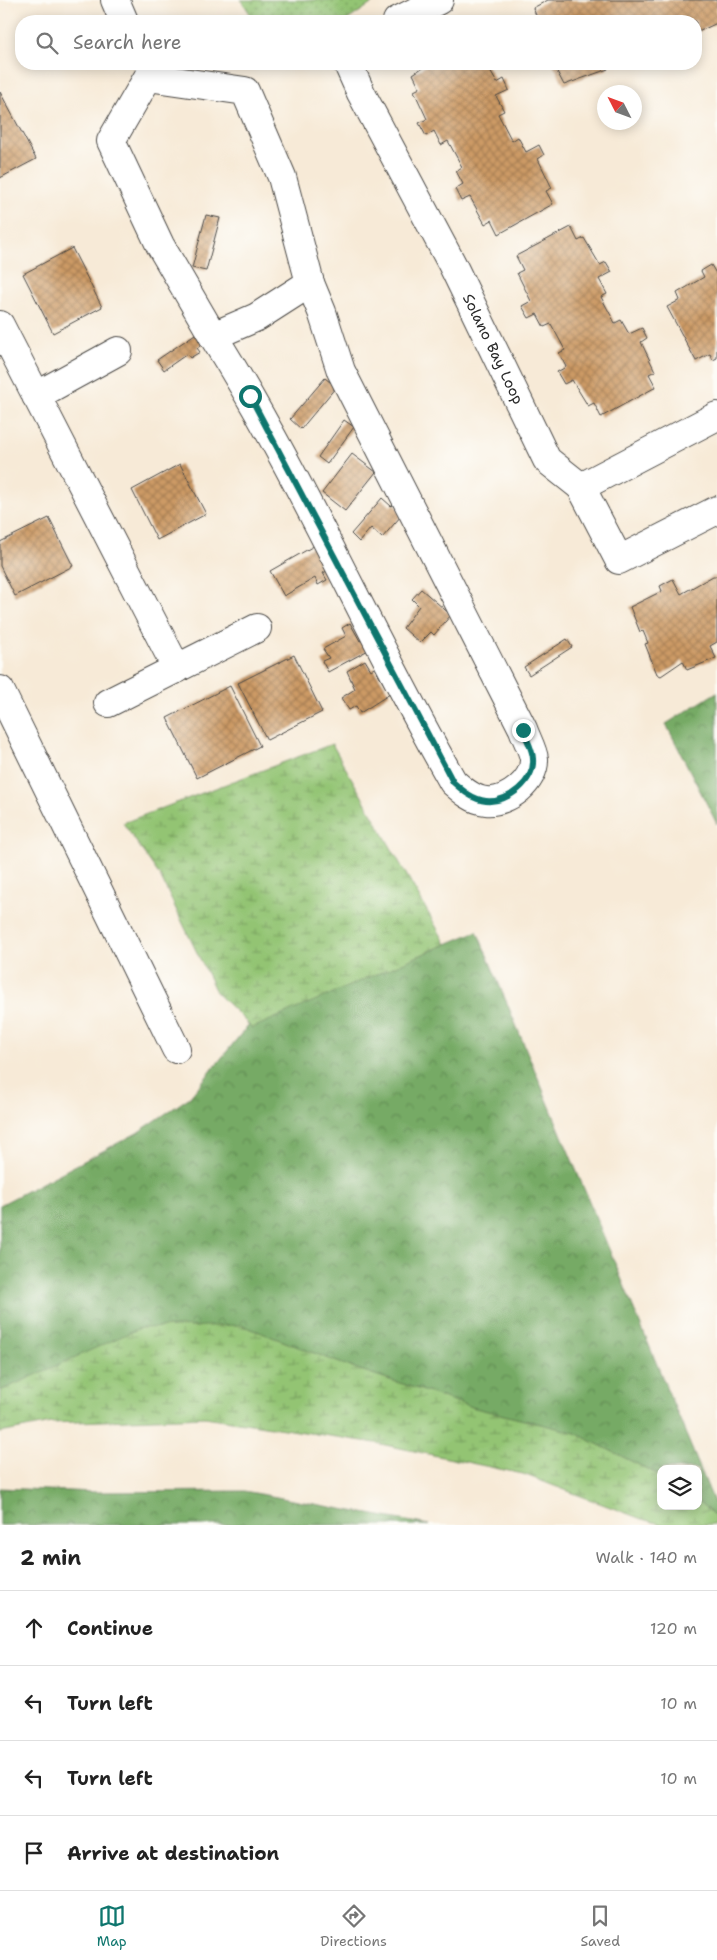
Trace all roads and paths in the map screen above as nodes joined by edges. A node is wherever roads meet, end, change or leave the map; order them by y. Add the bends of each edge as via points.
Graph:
1 (115, 0) edge
2 (439, 0) edge
3 (121, 15) edge
4 (409, 15) edge
5 (146, 70) edge
6 (351, 70) edge
7 (310, 283) junction
8 (0, 325) edge
9 (213, 336) junction
10 (118, 351) dead end
11 (36, 396) junction
12 (717, 416) edge
13 (581, 487) junction
14 (717, 510) edge
15 (257, 628) dead end
16 (177, 669) junction
17 (0, 690) edge
18 (108, 703) dead end
19 (176, 1049) dead end

1 - 3 street
2 - 4 street
5 - 7 street via 245,91 282,177
5 - 9 street via 111,141 160,245
6 - 13 street, Solano Bay Loop via 452,264 547,460
7 - 9 street via 257,317
7 - 9 street via 341,371 523,730 534,759 527,782 508,796 486,801 470,796 453,782 300,487
8 - 11 street
10 - 11 street
11 - 16 street
12 - 13 street
13 - 14 street via 619,560
15 - 16 street
16 - 18 street
17 - 19 street

